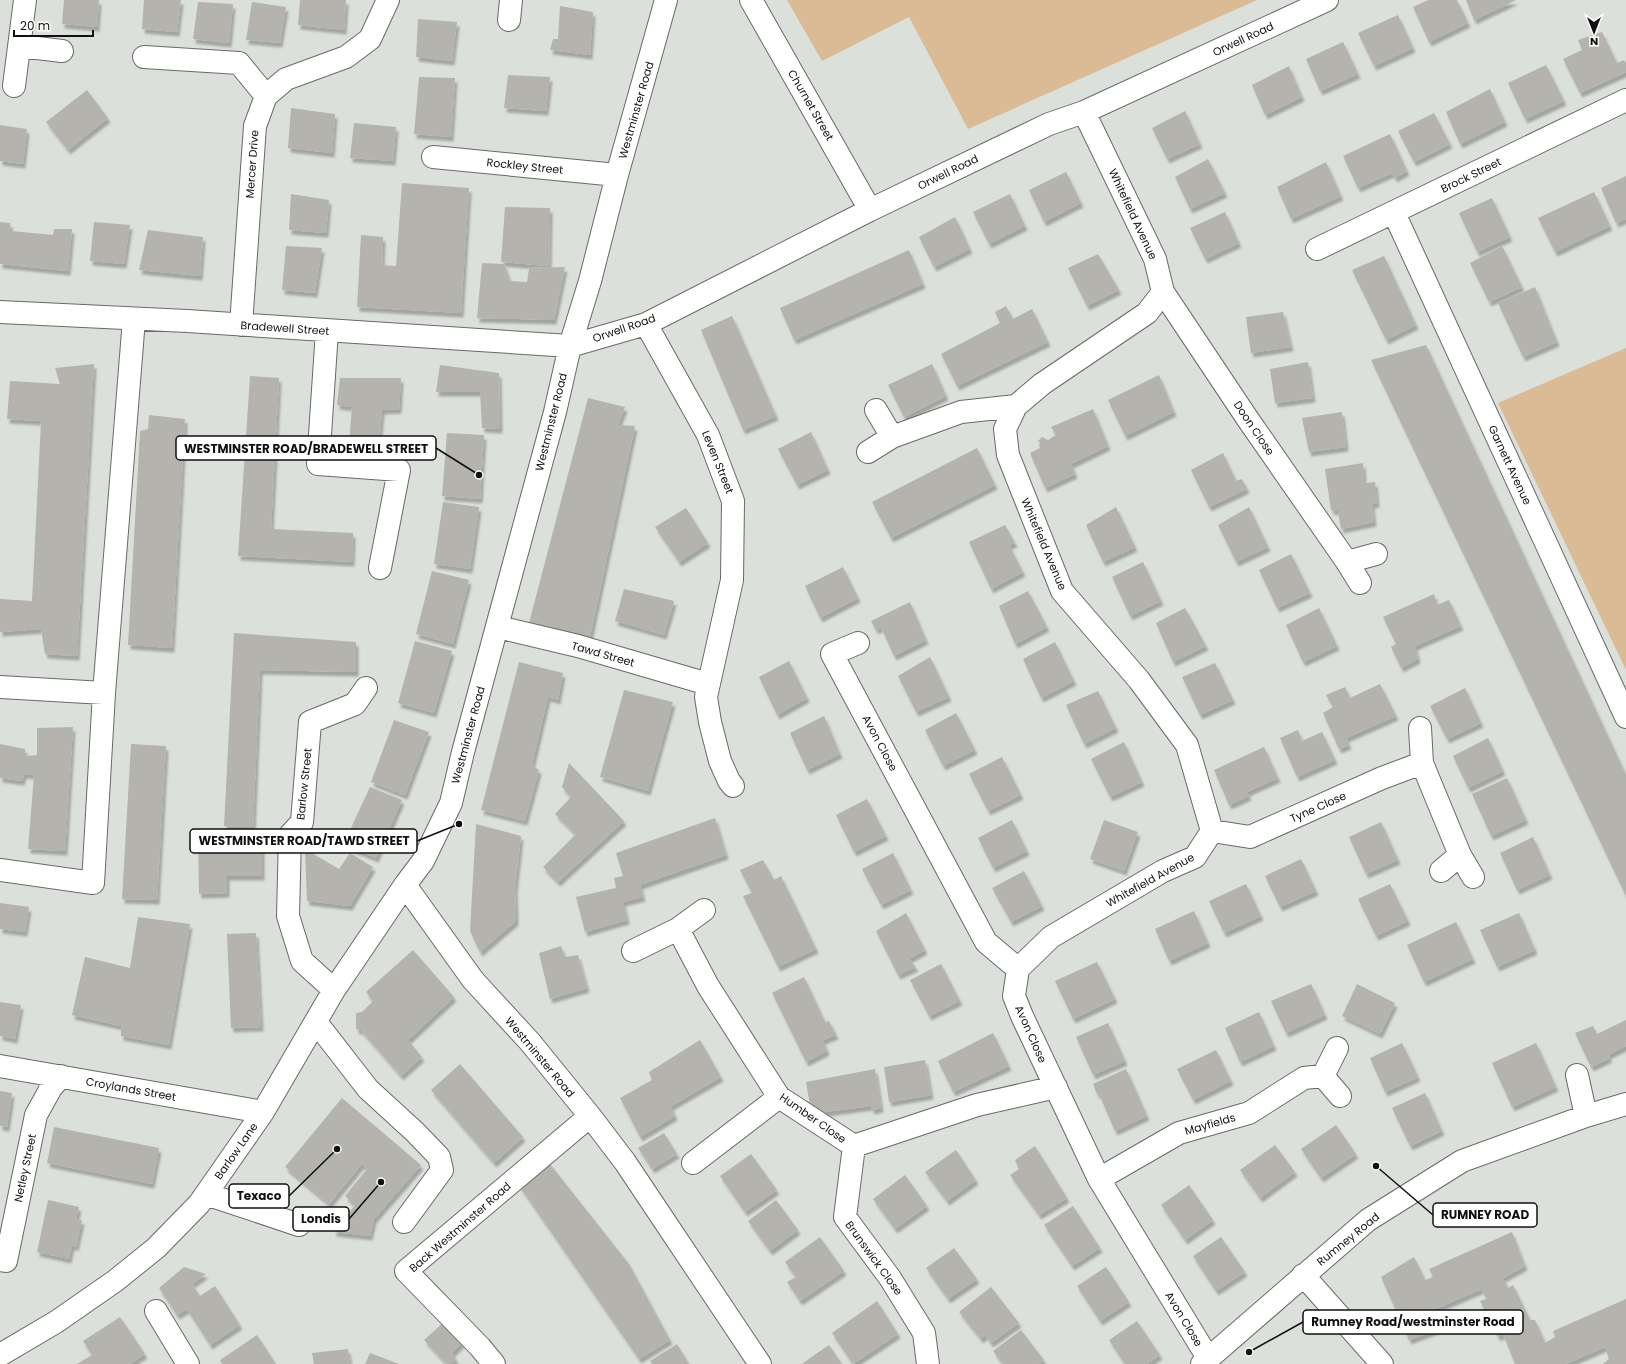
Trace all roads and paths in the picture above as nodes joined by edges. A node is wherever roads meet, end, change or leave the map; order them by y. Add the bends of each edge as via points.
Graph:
1 (25, 0) edge
2 (388, 0) edge
3 (666, 0) edge
4 (751, 0) edge
5 (1327, 0) edge
6 (20, 46) junction
7 (62, 51) dead end
8 (144, 57) dead end
9 (14, 86) dead end
10 (266, 96) junction
11 (1626, 100) edge
12 (1084, 112) junction
13 (433, 157) dead end
14 (617, 175) junction
15 (870, 210) junction
16 (1394, 213) junction
17 (1316, 249) dead end
18 (1163, 292) junction
19 (0, 312) edge
20 (134, 319) junction
21 (646, 324) junction
22 (241, 325) junction
23 (327, 331) junction
24 (570, 346) junction
25 (1016, 406) junction
26 (876, 410) dead end
27 (892, 437) junction
28 (868, 452) dead end
29 (1376, 554) dead end
30 (1347, 562) junction
31 (380, 568) dead end
32 (1360, 583) dead end
33 (498, 627) junction
34 (858, 643) dead end
35 (708, 684) junction
36 (0, 687) edge
37 (366, 688) dead end
38 (104, 693) junction
39 (1626, 717) edge
40 (1420, 728) dead end
41 (1422, 763) junction
42 (734, 786) dead end
43 (1212, 832) junction
44 (1460, 855) junction
45 (0, 870) edge
46 (1441, 871) dead end
47 (1473, 877) dead end
48 (405, 885) junction
49 (704, 910) dead end
50 (678, 928) junction
51 (633, 951) dead end
52 (1018, 969) junction
53 (334, 990) junction
54 (316, 1022) junction
55 (1337, 1048) dead end
56 (0, 1066) edge
57 (1577, 1075) dead end
58 (61, 1076) junction
59 (1323, 1076) junction
60 (1056, 1087) junction
61 (1340, 1096) dead end
62 (779, 1097) junction
63 (1626, 1104) edge
64 (263, 1112) junction
65 (590, 1116) junction
66 (1586, 1116) junction
67 (854, 1146) junction
68 (693, 1163) dead end
69 (1099, 1179) junction
70 (206, 1194) junction
71 (404, 1222) dead end
72 (299, 1225) dead end
73 (0, 1260) edge
74 (1303, 1275) junction
75 (156, 1311) dead end
76 (0, 1355) edge
77 (1205, 1361) edge
78 (188, 1364) edge
79 (494, 1364) edge
80 (760, 1364) edge
81 (928, 1364) edge
82 (1382, 1364) edge

1 - 6 street
2 - 10 street, Mercer Drive via 370,39 346,57 286,79
3 - 14 street, Westminster Road
4 - 15 street, Churnet Street
5 - 12 street, Orwell Road
6 - 7 street
6 - 9 street
8 - 10 street via 238,63
10 - 22 street, Mercer Drive via 255,126
11 - 16 street, Brock Street
12 - 15 street, Orwell Road via 1049,124
12 - 18 street, Whitefield Avenue via 1155,258
13 - 14 street, Rockley Street
14 - 24 street, Westminster Road
15 - 21 street, Orwell Road
16 - 17 street, Brock Street
16 - 39 street, Garnett Avenue
18 - 25 street, Whitefield Avenue via 1147,313 1042,384
18 - 30 street, Doon Close via 1246,418
19 - 20 street, Bradewell Street
20 - 22 street, Bradewell Street
20 - 38 street
21 - 24 street, Orwell Road
21 - 35 street, Leven Street via 708,435 734,501 732,580
22 - 23 street, Bradewell Street
23 - 24 street, Bradewell Street
23 - 31 street via 318,464 399,470
24 - 33 street, Westminster Road
25 - 27 street via 961,412
25 - 43 street, Whitefield Avenue via 1005,429 1008,455 1062,591 1138,680 1187,745
26 - 27 street
27 - 28 street
29 - 30 street
30 - 32 street, Doon Close
33 - 35 street, Tawd Street via 578,646
33 - 48 street, Westminster Road via 451,803 423,861
34 - 52 street, Avon Close via 832,654 986,942
35 - 42 street, Leven Street via 706,697 710,722 720,761
36 - 38 street
37 - 53 street, Barlow Street via 356,704 310,722 302,822 290,835 288,916 302,961
38 - 45 street via 93,883
40 - 41 street
41 - 43 street, Tyne Close via 1382,778 1250,837
41 - 44 street
43 - 52 street, Whitefield Avenue via 1195,857 1163,871 1051,937
44 - 46 street
44 - 47 street
48 - 53 street, Barlow Lane
48 - 65 street, Westminster Road via 473,980 530,1042
49 - 50 street
50 - 51 street
50 - 62 street, Humber Close via 708,986
52 - 60 street, Avon Close via 1014,996
53 - 54 street, Barlow Lane
54 - 64 street, Barlow Lane
54 - 71 street via 368,1089 439,1157 442,1170
55 - 59 street
56 - 58 street, Croylands Street
57 - 66 street
58 - 64 street, Croylands Street
58 - 73 street, Netley Street via 36,1115 6,1261
59 - 61 street
59 - 69 street, Mayfields via 1304,1078 1249,1113 1179,1133
60 - 67 street, Humber Close via 976,1105
60 - 69 street, Avon Close
62 - 67 street, Humber Close
62 - 68 street
63 - 66 street, Rumney Road
64 - 70 street, Barlow Lane
65 - 79 street, Back Westminster Road via 406,1271
65 - 80 street, Westminster Road via 625,1162
66 - 74 street, Rumney Road via 1462,1161 1368,1220
67 - 81 street, Brunswick Close via 845,1217 890,1278 924,1333
69 - 77 street, Avon Close
70 - 72 street
70 - 76 street, Barlow Lane via 156,1248 115,1282 56,1322
74 - 77 street, Rumney Road
74 - 82 street
75 - 78 street

